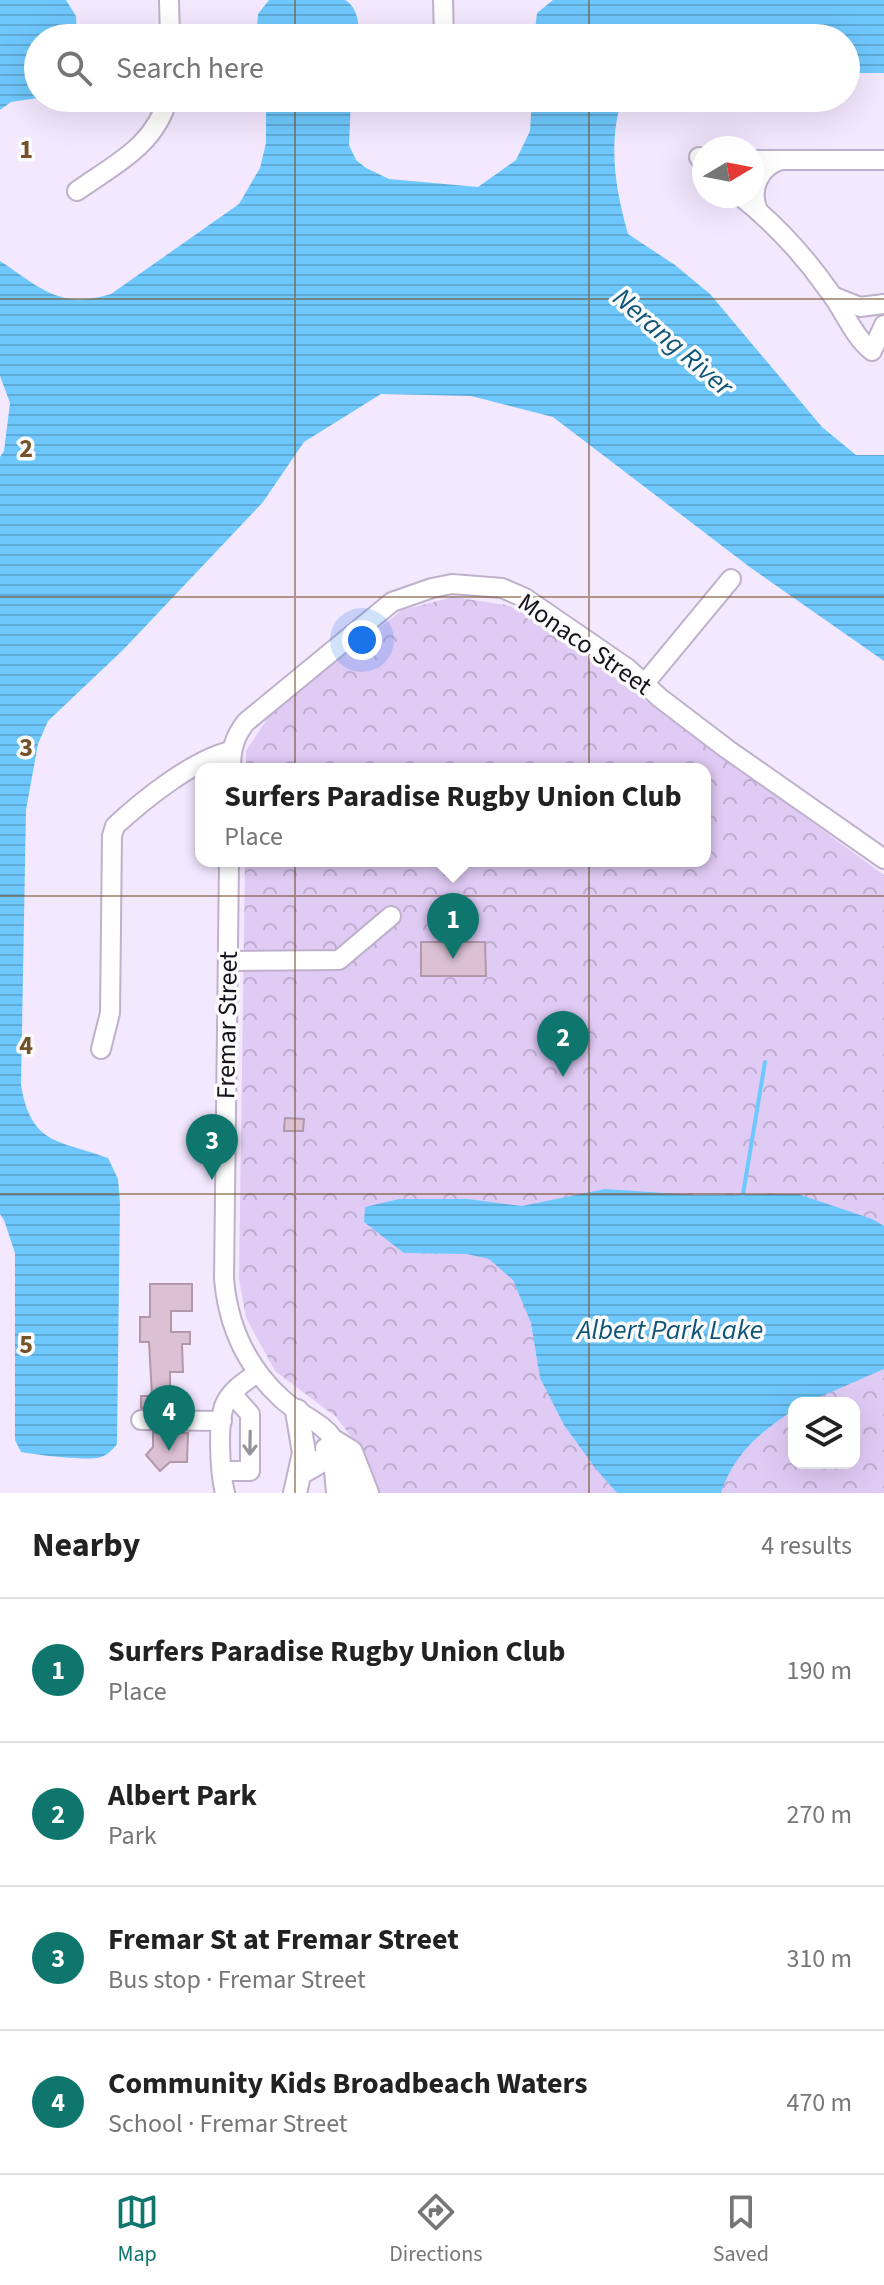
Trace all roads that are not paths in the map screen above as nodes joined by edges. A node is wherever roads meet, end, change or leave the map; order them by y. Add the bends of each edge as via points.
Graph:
1 (169, 0) edge
2 (443, 0) edge
3 (170, 24) edge
4 (444, 24) edge
5 (163, 112) edge
6 (764, 160) edge
7 (784, 160) junction
8 (884, 160) edge
9 (77, 191) dead end
10 (754, 208) edge
11 (758, 211) junction
12 (833, 295) junction
13 (884, 304) edge
14 (884, 325) edge
15 (731, 579) dead end
16 (645, 683) junction
17 (231, 760) edge
18 (202, 763) edge
19 (195, 767) edge
20 (884, 859) edge
21 (229, 867) edge
22 (391, 916) dead end
23 (228, 961) junction
24 (101, 1049) dead end
25 (257, 1373) junction
26 (232, 1394) junction
27 (302, 1415) junction
28 (141, 1420) dead end
29 (222, 1421) junction
30 (336, 1453) junction
31 (222, 1471) junction
32 (299, 1483) edge
33 (225, 1493) edge
34 (336, 1493) edge
35 (351, 1493) edge
36 (367, 1493) edge

1 - 3 street
2 - 4 street
5 - 9 street via 143,145
6 - 7 street
7 - 8 street
7 - 11 street via 767,166 759,176
10 - 11 street
11 - 12 street
12 - 13 street via 857,306
12 - 14 street via 872,351
15 - 16 street
16 - 17 street, Monaco Street via 525,598 475,585 432,588 392,602 246,722 236,734
16 - 20 street, Monaco Street via 727,749
17 - 18 street, Monaco Street via 215,754
19 - 24 street, Monaco Street via 115,826 110,1013
21 - 23 street, Fremar Street
22 - 23 street via 339,960
23 - 25 street, Fremar Street via 224,1279 233,1325
25 - 26 street
25 - 27 street, Fremar Street
26 - 29 street
26 -> 31 street via 250,1414 250,1471
27 - 30 street, Fremar Street via 323,1428
27 - 32 main road
28 - 29 street
29 - 31 street
30 - 32 main road
30 - 34 street
30 - 35 street
30 - 36 main road via 351,1452
31 - 33 street

